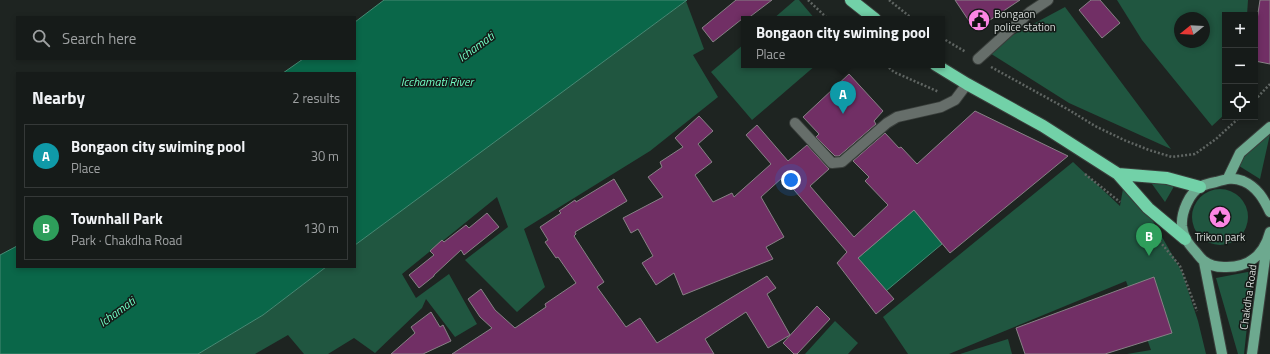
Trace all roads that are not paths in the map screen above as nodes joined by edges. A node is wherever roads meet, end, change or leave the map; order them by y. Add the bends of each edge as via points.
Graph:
1 (851, 0) edge
2 (1048, 0) edge
3 (871, 16) edge
4 (978, 59) road end
5 (941, 68) edge
6 (967, 84) junction
7 (795, 123) dead end
8 (1270, 126) edge
9 (1118, 174) junction
10 (1228, 178) junction
11 (1200, 187) junction
12 (1270, 212) edge
13 (1270, 232) edge
14 (1185, 239) junction
15 (1267, 242) junction
16 (1204, 262) junction
17 (1266, 287) edge
18 (1222, 354) edge
19 (1252, 354) edge

1 - 3 highway
2 - 4 lane via 1030,12
5 - 6 highway
6 - 7 lane via 955,100 941,107 897,117 887,123 842,162 832,163
6 - 9 highway via 1043,126
8 - 10 main road via 1240,153
9 - 11 highway via 1167,178
9 - 14 highway via 1148,208
10 - 11 main road
10 - 12 main road via 1242,181 1255,188 1265,199
11 - 14 main road via 1190,197 1184,210 1182,225
13 - 15 main road, Chakdha Road
14 - 16 main road
15 - 16 main road, Chakdha Road via 1259,254 1247,263 1233,268 1218,267
15 - 17 main road, Chakdha Road
16 - 18 main road
17 - 19 main road, Chakdha Road

